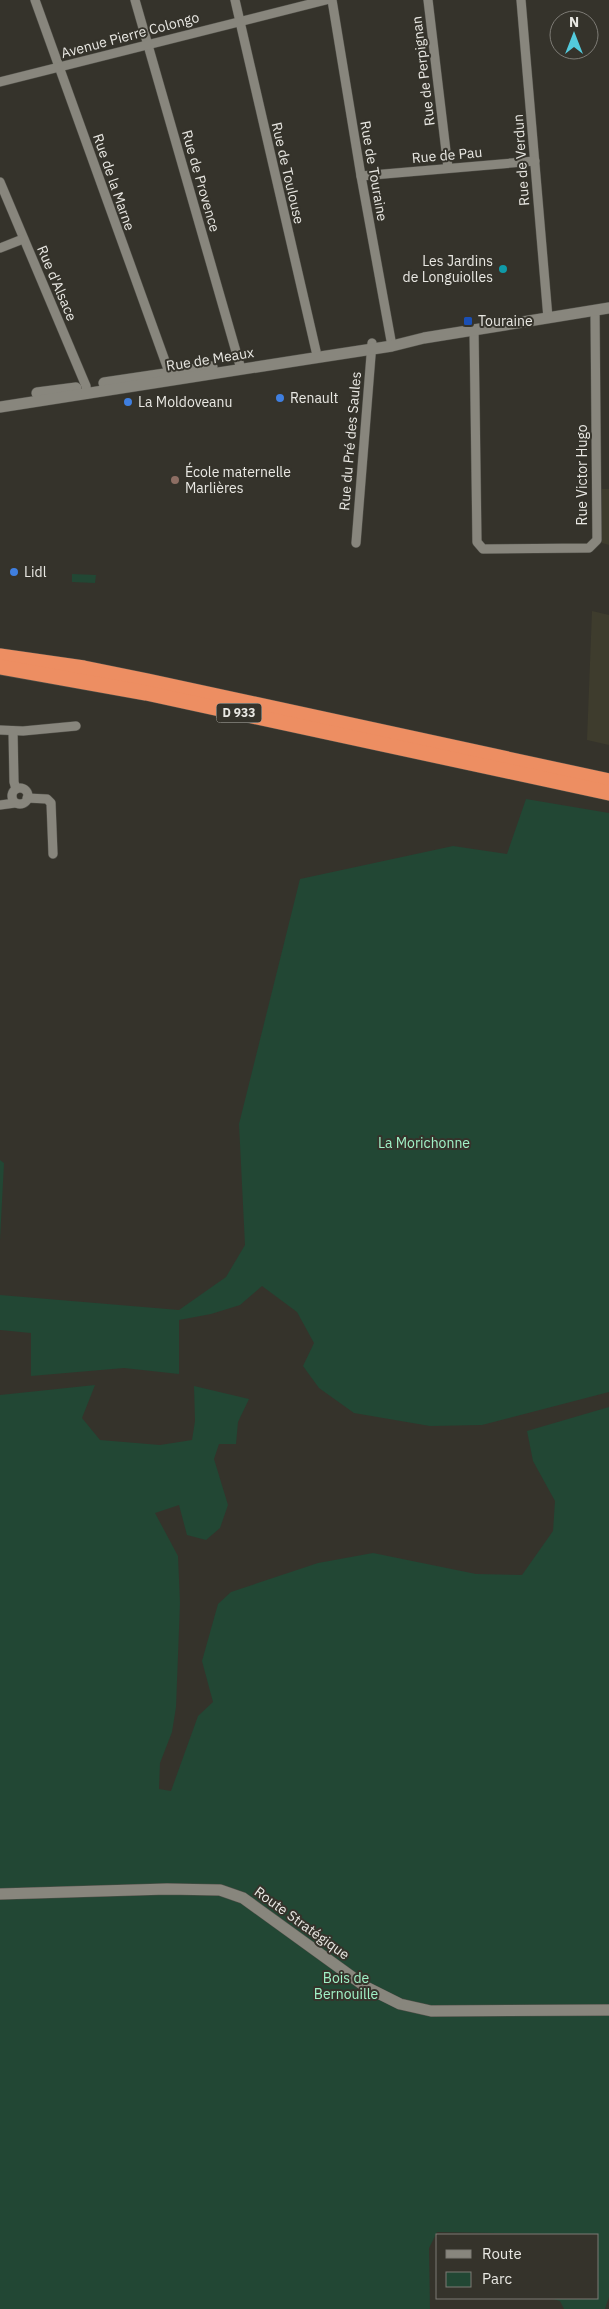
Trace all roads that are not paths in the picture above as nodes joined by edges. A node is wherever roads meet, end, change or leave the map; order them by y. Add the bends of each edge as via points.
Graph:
1 (35, 0) edge
2 (135, 0) edge
3 (235, 0) edge
4 (326, 0) edge
5 (332, 0) edge
6 (428, 0) edge
7 (521, 0) edge
8 (240, 21) junction
9 (148, 45) junction
10 (60, 68) junction
11 (0, 82) edge
12 (535, 161) junction
13 (448, 168) junction
14 (361, 176) junction
15 (0, 182) edge
16 (23, 239) junction
17 (0, 248) edge
18 (609, 308) edge
19 (595, 310) junction
20 (548, 318) junction
21 (474, 329) junction
22 (392, 343) junction
23 (372, 346) junction
24 (316, 351) junction
25 (240, 366) junction
26 (169, 372) junction
27 (87, 390) junction
28 (0, 399) edge
29 (26, 399) junction
30 (0, 407) edge
31 (356, 543) dead end
32 (0, 656) edge
33 (0, 667) edge
34 (76, 726) dead end
35 (0, 730) edge
36 (13, 730) junction
37 (609, 781) edge
38 (16, 789) junction
39 (609, 793) edge
40 (28, 798) junction
41 (15, 802) junction
42 (0, 805) edge
43 (53, 854) dead end
44 (0, 1894) edge
45 (609, 2010) edge

1 - 10 street, Rue de la Marne
2 - 9 street, Rue de Provence
3 - 8 street, Rue de Toulouse
4 - 8 street, Avenue Pierre Colongo
5 - 14 street, Rue de Touraine
6 - 13 street, Rue de Perpignan
7 - 12 street, Rue de Verdun
8 - 9 street, Avenue Pierre Colongo
8 - 24 street, Rue de Toulouse
9 - 10 street, Avenue Pierre Colongo
9 - 25 street, Rue de Provence
10 - 11 street, Avenue Pierre Colongo
10 - 26 street, Rue de la Marne
12 - 13 street, Rue de Pau
12 - 20 street, Rue de Verdun
13 - 14 street, Rue de Pau
14 - 22 street, Rue de Touraine
15 - 16 street, Rue d'Alsace
16 - 17 street
16 - 27 street, Rue d'Alsace
18 - 19 main road, Rue de Meaux
19 - 20 main road, Rue de Meaux
19 - 21 street, Rue Victor Hugo via 596,540 589,548 483,549 477,542
20 - 21 main road, Rue de Meaux
21 - 22 main road, Rue de Meaux
22 - 23 main road, Rue de Meaux
23 - 24 main road, Rue de Meaux
23 - 25 main road, Rue de Meaux
23 - 31 street, Rue du Pré des Saules
24 - 25 main road, Rue de Meaux
25 - 26 main road, Rue de Meaux
25 - 27 main road, Rue de Meaux
26 - 27 main road, Rue de Meaux
27 - 29 main road, Rue de Meaux
27 - 29 main road, Rue de Meaux via 54,391
28 - 29 main road, Rue de Meaux
29 - 30 main road, Rue de Meaux
32 - 37 highway, D 933 via 129,677
33 - 39 highway, D 933 via 127,689
34 - 36 street
35 - 36 street
36 - 38 street
38 - 40 street via 26,791
38 - 41 street via 12,795
40 - 41 street via 22,804
40 - 43 street via 47,799 51,803
41 - 42 street
44 - 45 main road, Route Stratégique via 220,1890 243,1898 366,1987 400,2004 431,2011

